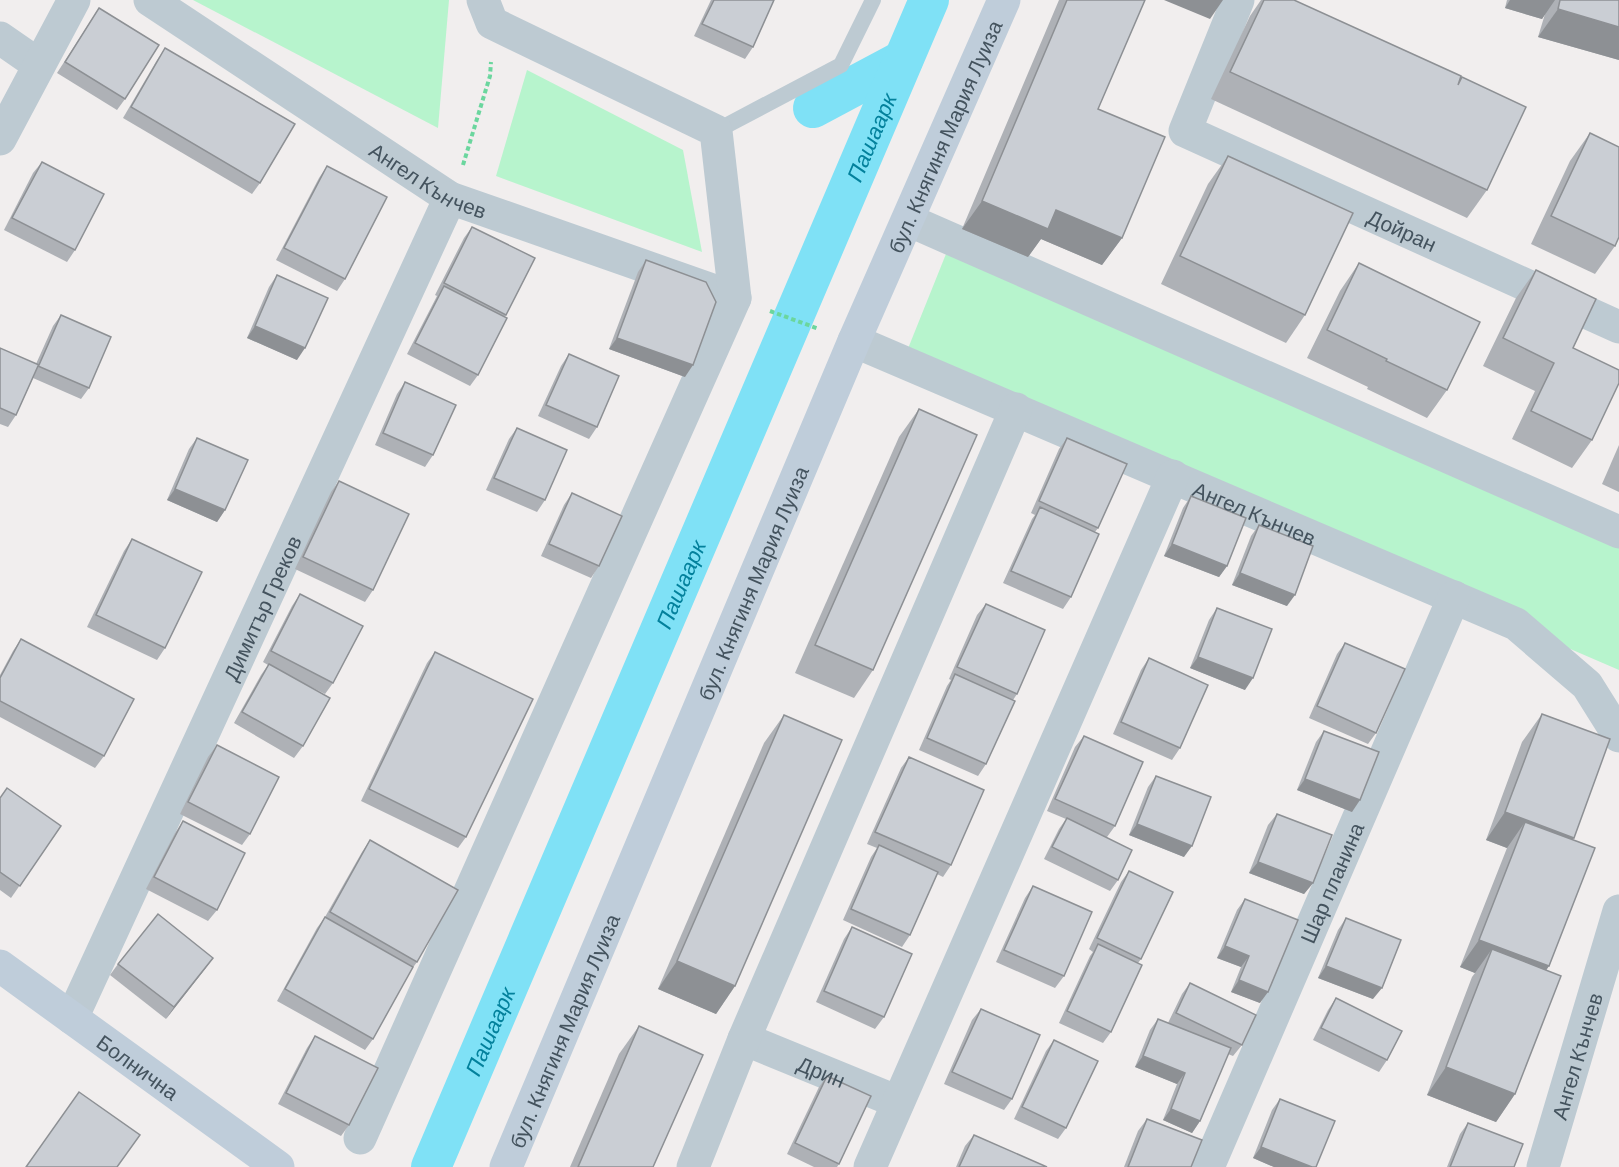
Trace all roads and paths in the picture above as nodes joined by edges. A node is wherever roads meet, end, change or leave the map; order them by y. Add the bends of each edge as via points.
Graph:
1 (74, 0) edge
2 (150, 0) edge
3 (873, 0) edge
4 (1004, 0) edge
5 (1238, 0) edge
6 (487, 11) edge
7 (0, 38) edge
8 (39, 65) junction
9 (716, 131) junction
10 (0, 138) edge
11 (450, 198) junction
12 (908, 220) junction
13 (735, 298) junction
14 (770, 311) dead end
15 (813, 327) dead end
16 (1619, 327) edge
17 (854, 341) junction
18 (1016, 409) junction
19 (1173, 476) junction
20 (1619, 532) edge
21 (1454, 597) junction
22 (1619, 736) edge
23 (1619, 911) edge
24 (0, 966) edge
25 (72, 1018) junction
26 (744, 1039) junction
27 (898, 1102) junction
28 (360, 1138) dead end
29 (278, 1167) edge
30 (506, 1167) edge
31 (693, 1167) edge
32 (870, 1167) edge
33 (1208, 1167) edge
34 (1543, 1167) edge

1 - 8 street
2 - 11 street, Ангел Кънчев
3 - 9 lane via 841,65
4 - 12 street, бул. Княгиня Мария Луиза
5 - 16 street, Дойран via 1185,131
6 - 9 street
6 - 11 path via 490,76
7 - 8 street
8 - 10 street
9 - 13 street
11 - 13 street, Ангел Кънчев
11 - 25 street, Димитър Греков
12 - 17 street, бул. Княгиня Мария Луиза
12 - 20 street
13 - 28 street
14 - 15 path
17 - 18 street, Ангел Кънчев
17 - 30 street, бул. Княгиня Мария Луиза
18 - 19 street, Ангел Кънчев
18 - 26 street
19 - 21 street, Ангел Кънчев
19 - 27 street
21 - 22 street, Ангел Кънчев via 1516,624 1587,685
21 - 33 street, Шар планина
23 - 34 street, Ангел Кънчев
24 - 25 street, Болнична
25 - 29 street, Болнична
26 - 27 street, Дрин
26 - 31 street
27 - 32 street

